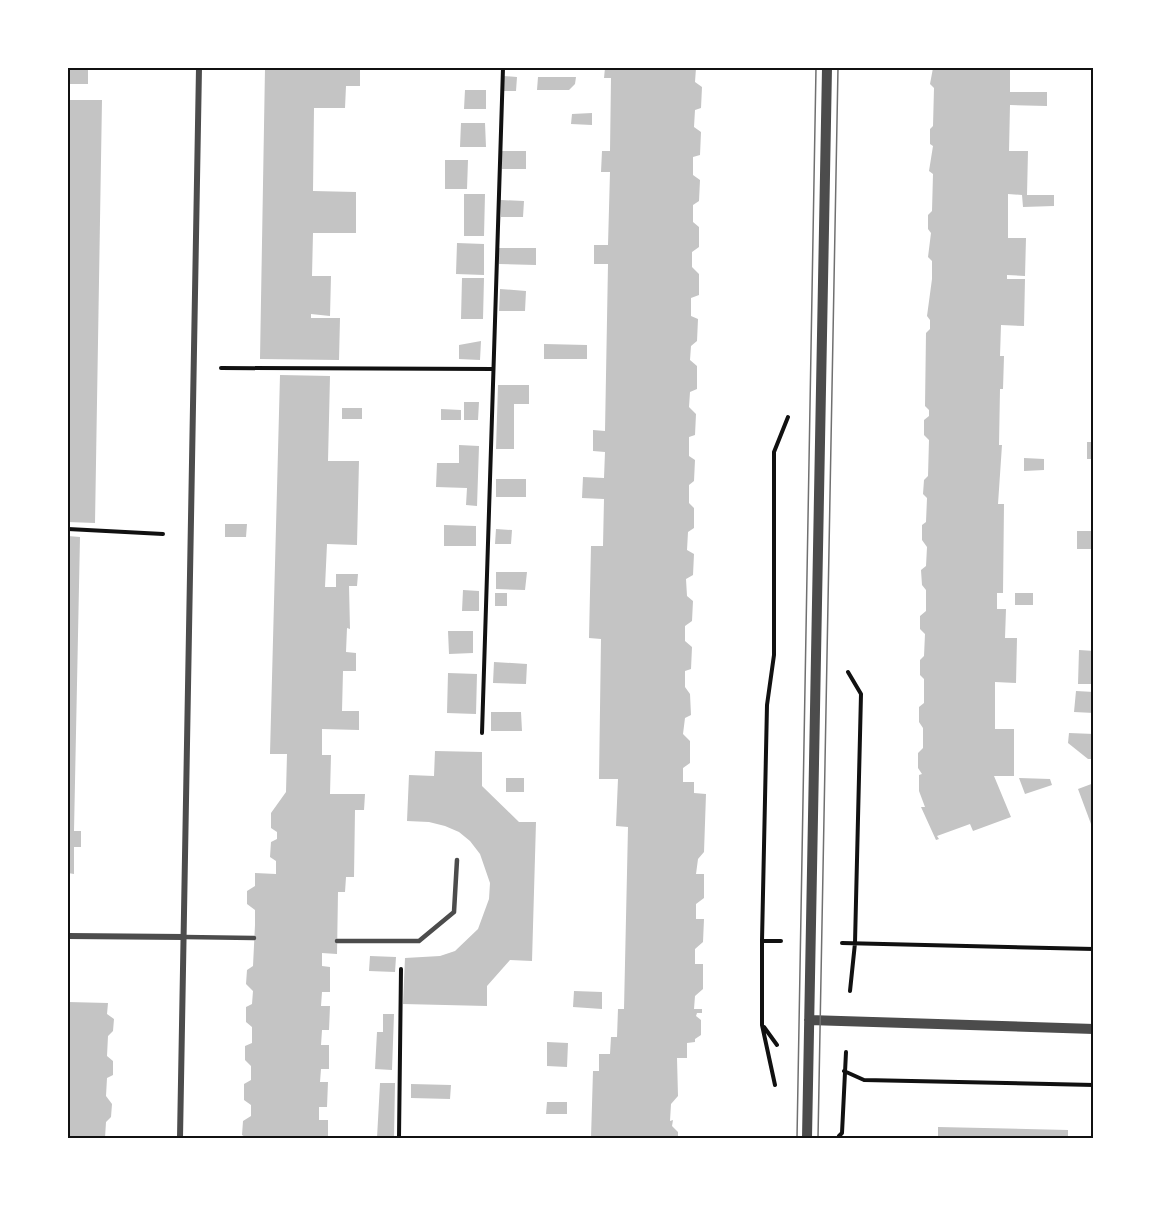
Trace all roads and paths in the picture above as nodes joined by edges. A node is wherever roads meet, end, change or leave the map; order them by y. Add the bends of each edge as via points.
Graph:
1 (199, 68) edge
2 (503, 68) edge
3 (827, 68) edge
4 (193, 368) junction
5 (493, 369) junction
6 (789, 412) dead end
7 (68, 529) edge
8 (191, 536) junction
9 (816, 631) junction
10 (482, 733) dead end
11 (457, 860) dead end
12 (68, 936) edge
13 (184, 937) junction
14 (254, 938) dead end
15 (337, 941) dead end
16 (401, 941) junction
17 (762, 941) junction
18 (810, 942) junction
19 (855, 943) junction
20 (1094, 949) edge
21 (809, 1020) junction
22 (847, 1022) junction
23 (1094, 1029) edge
24 (783, 1052) dead end
25 (845, 1071) junction
26 (1094, 1085) edge
27 (180, 1138) edge
28 (399, 1138) edge
29 (807, 1138) edge
30 (836, 1138) edge

1 - 4 street
2 - 5 path
3 - 9 street
4 - 5 path
4 - 8 street
5 - 10 path
6 - 17 path via 774,452 774,655 767,705
7 - 8 path
8 - 13 street
9 - 18 street
9 - 19 path via 843,662 861,694
11 - 16 lane via 454,912 419,941
12 - 13 street
13 - 14 lane
13 - 27 street
15 - 16 lane
16 - 28 path
17 - 18 path
17 - 24 path via 762,1024
18 - 19 path
18 - 21 street
19 - 20 path
19 - 22 path
21 - 22 street
21 - 29 street
22 - 23 street
22 - 25 path
25 - 26 path via 864,1080
25 - 30 path via 842,1133

